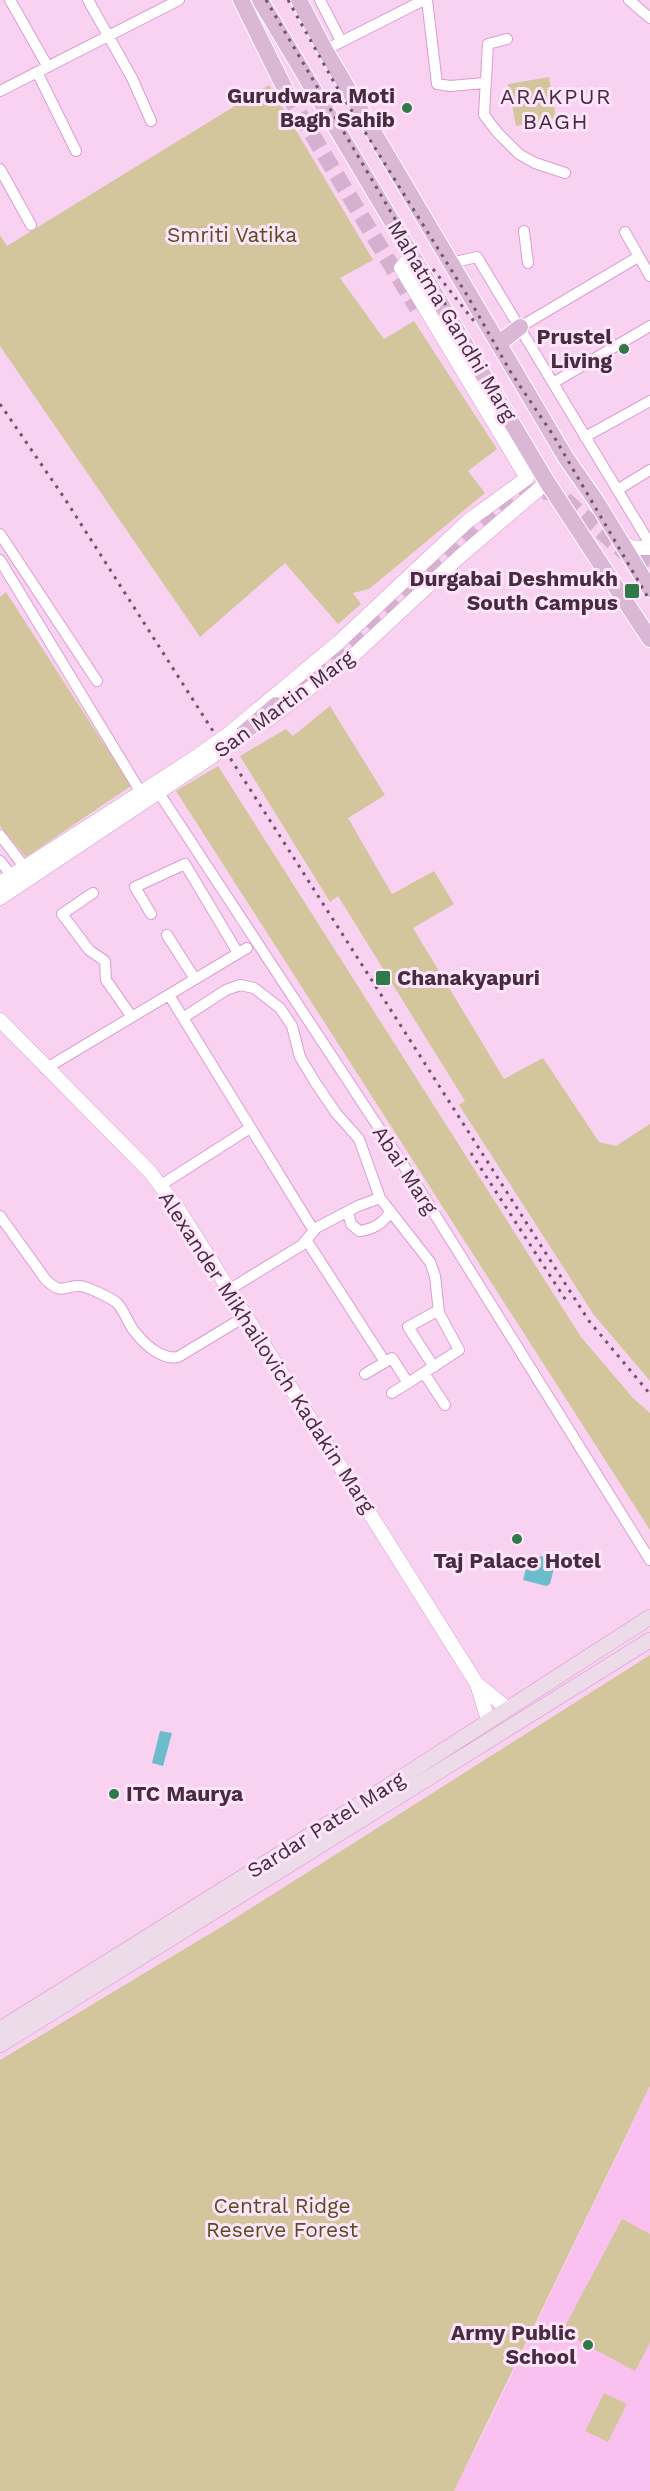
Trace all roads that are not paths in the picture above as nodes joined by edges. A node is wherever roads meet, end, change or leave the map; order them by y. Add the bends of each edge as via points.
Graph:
1 (10, 0) edge
2 (88, 0) edge
3 (178, 0) edge
4 (241, 0) edge
5 (260, 0) edge
6 (299, 0) edge
7 (320, 0) edge
8 (426, 0) edge
9 (629, 0) edge
10 (650, 18) edge
11 (109, 36) junction
12 (507, 39) dead end
13 (341, 41) junction
14 (325, 50) junction
15 (48, 67) junction
16 (37, 72) junction
17 (485, 83) junction
18 (0, 90) edge
19 (287, 93) tunnel mouth
20 (151, 120) dead end
21 (76, 151) dead end
22 (0, 169) edge
23 (565, 173) dead end
24 (31, 225) dead end
25 (524, 231) dead end
26 (625, 232) dead end
27 (412, 255) junction
28 (638, 256) junction
29 (528, 262) dead end
30 (450, 263) junction
31 (650, 276) edge
32 (650, 326) edge
33 (520, 327) junction
34 (498, 344) junction
35 (553, 383) junction
36 (648, 405) edge
37 (585, 437) junction
38 (523, 441) junction
39 (650, 470) edge
40 (524, 472) junction
41 (547, 482) junction
42 (617, 490) junction
43 (454, 533) junction
44 (0, 534) edge
45 (621, 542) junction
46 (650, 546) edge
47 (468, 550) junction
48 (0, 560) edge
49 (650, 589) edge
50 (650, 639) edge
51 (97, 681) dead end
52 (274, 704) tunnel mouth
53 (234, 735) junction
54 (151, 790) junction
55 (0, 835) edge
56 (0, 861) edge
57 (28, 871) junction
58 (10, 881) edge
59 (93, 893) dead end
60 (0, 898) edge
61 (151, 914) dead end
62 (167, 935) dead end
63 (195, 979) junction
64 (169, 995) junction
65 (132, 1017) junction
66 (183, 1018) junction
67 (0, 1020) edge
68 (45, 1068) junction
69 (250, 1128) junction
70 (161, 1185) junction
71 (380, 1198) junction
72 (390, 1210) junction
73 (348, 1212) junction
74 (0, 1216) edge
75 (314, 1231) junction
76 (307, 1241) junction
77 (230, 1289) junction
78 (439, 1310) junction
79 (246, 1316) junction
80 (385, 1362) junction
81 (429, 1370) junction
82 (365, 1374) dead end
83 (408, 1383) junction
84 (392, 1393) dead end
85 (445, 1405) dead end
86 (650, 1560) edge
87 (650, 1617) edge
88 (650, 1640) edge
89 (477, 1684) junction
90 (507, 1708) junction
91 (488, 1720) junction
92 (0, 2029) edge
93 (0, 2045) edge

1 - 15 street
2 - 11 street
3 - 11 street
4 - 19 main road
5 - 27 main road, Mahatma Gandhi Marg
6 - 14 main road, Mahatma Gandhi Marg
7 - 13 street
8 - 13 street
8 - 17 street via 437,84
9 - 10 street
11 - 15 street
11 - 20 street
12 - 17 street via 488,44
13 - 14 street
14 - 30 main road, Mahatma Gandhi Marg
15 - 16 street
16 - 18 street
16 - 21 street
17 - 23 street via 484,115 497,132 519,154
22 - 24 street
25 - 29 street
26 - 28 street
27 - 38 main road, Mahatma Gandhi Marg
27 - 40 street via 401,268
28 - 31 street
28 - 33 street
30 - 33 street via 477,257
30 - 34 main road, Mahatma Gandhi Marg
32 - 35 street
33 - 34 main road
33 - 35 street
34 - 45 main road, Mahatma Gandhi Marg
35 - 37 street
36 - 37 street
37 - 42 street
38 - 40 main road
38 - 41 main road, Mahatma Gandhi Marg
39 - 42 street
40 - 43 street, San Martin Marg
41 - 47 street, San Martin Marg
41 - 50 main road, Mahatma Gandhi Marg
42 - 46 street
43 - 47 street
43 - 53 street, San Martin Marg
44 - 51 street
45 - 46 street via 634,548
45 - 49 main road, Mahatma Gandhi Marg
47 - 53 street, San Martin Marg via 356,653 286,708
48 - 54 street, Abai Marg
52 - 53 main road
53 - 54 street, San Martin Marg, bridge
54 - 57 street, San Martin Marg
54 - 86 street, Abai Marg via 421,1192
55 - 57 street
56 - 58 street
57 - 58 street, San Martin Marg
58 - 60 street, San Martin Marg
59 - 65 street via 62,914 89,950 105,961 106,980
61 - 63 street via 135,887 184,864 242,950
62 - 63 street
63 - 64 street
64 - 65 street
64 - 66 street
65 - 68 street
66 - 69 street
66 - 71 street via 240,985 254,988 280,1008 292,1026 300,1057 315,1082 359,1138
67 - 68 street, Alexander Mikhailovich Kadakin Marg
68 - 70 street, Alexander Mikhailovich Kadakin Marg
69 - 70 street
69 - 75 street
70 - 77 street, Alexander Mikhailovich Kadakin Marg
71 - 72 street
71 - 73 street
72 - 73 street via 382,1222 359,1231 351,1224
72 - 78 street via 430,1262
73 - 75 street
74 - 79 street via 54,1288 84,1287 118,1303 135,1333 163,1356 178,1357
75 - 76 street
76 - 77 street
76 - 80 street
77 - 79 street, Alexander Mikhailovich Kadakin Marg
78 - 81 street via 459,1350
78 - 81 street via 408,1327
79 - 89 street, Alexander Mikhailovich Kadakin Marg
80 - 82 street
80 - 83 street via 392,1358
81 - 83 street
81 - 85 street
83 - 84 street
87 - 90 main road, Sardar Patel Marg
88 - 93 main road, Sardar Patel Marg
89 - 90 street
89 - 91 street
90 - 91 main road, Sardar Patel Marg
91 - 92 main road, Sardar Patel Marg

